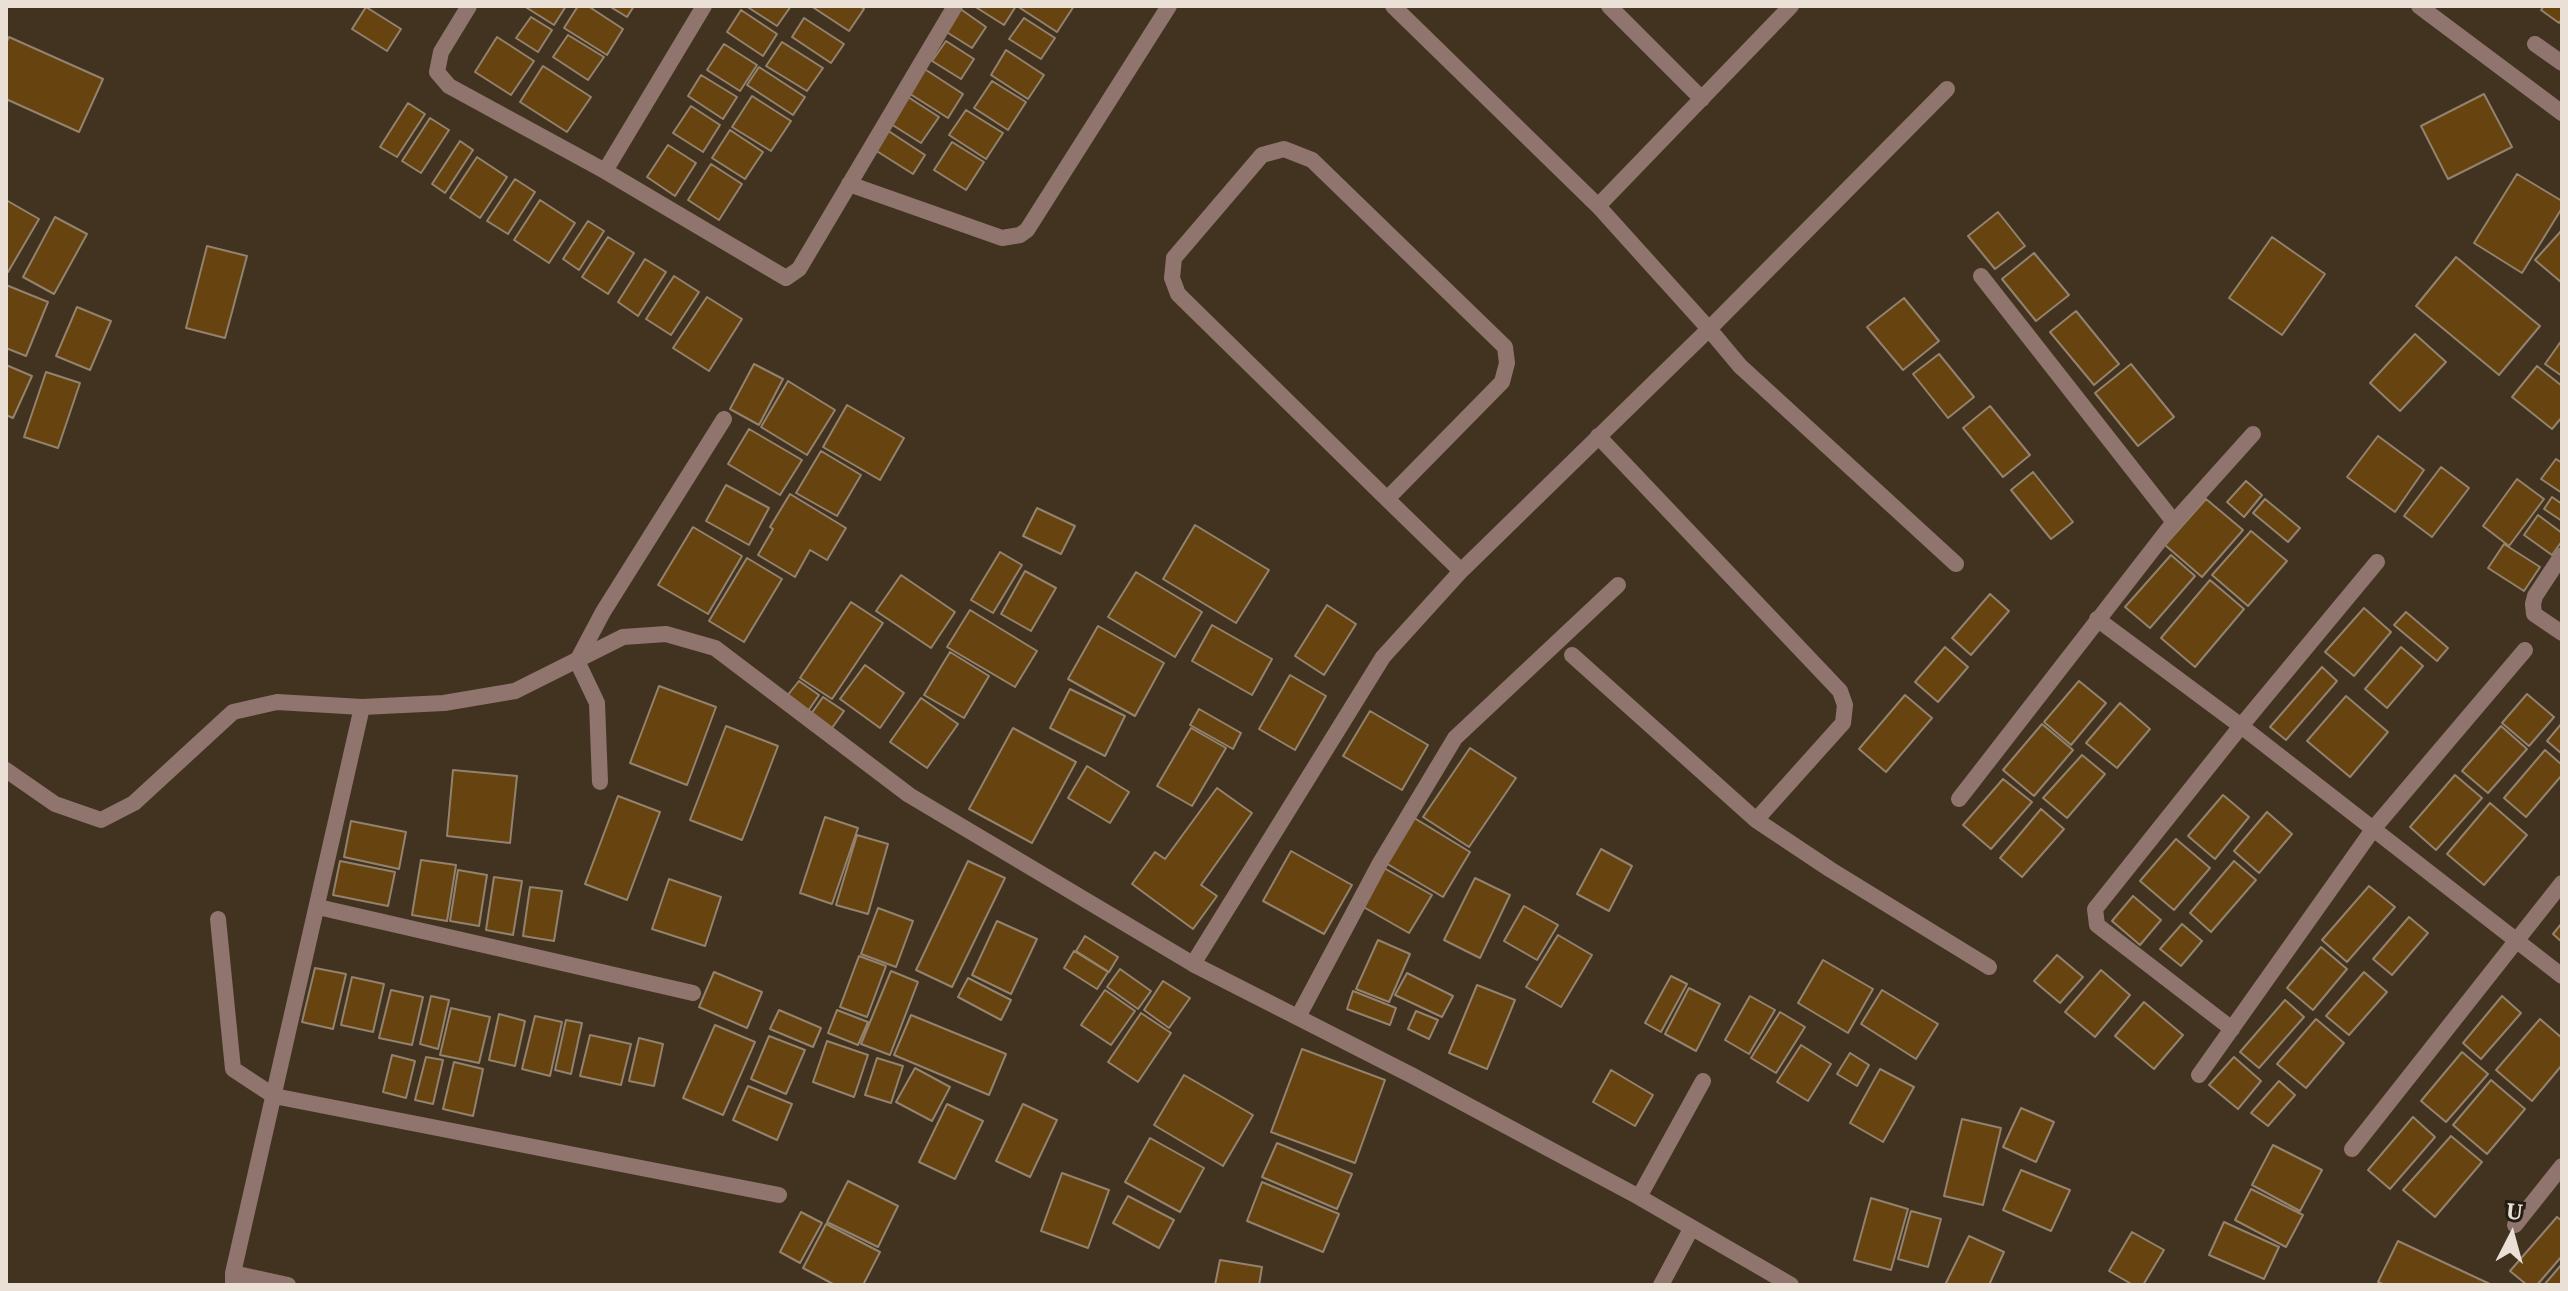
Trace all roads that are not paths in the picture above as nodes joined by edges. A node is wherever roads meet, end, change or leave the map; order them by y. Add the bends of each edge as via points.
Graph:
1 (469, 6) edge
2 (704, 6) edge
3 (955, 6) edge
4 (1169, 6) edge
5 (1393, 6) edge
6 (1609, 6) edge
7 (1791, 6) edge
8 (2419, 6) edge
9 (2535, 44) dead end
10 (2562, 63) edge
11 (1947, 89) dead end
12 (1702, 99) junction
13 (2562, 113) edge
14 (605, 171) junction
15 (849, 184) junction
16 (1598, 206) junction
17 (1981, 276) dead end
18 (1709, 329) junction
19 (724, 419) dead end
20 (2253, 434) dead end
21 (1598, 436) junction
22 (1387, 499) junction
23 (2174, 522) junction
24 (2562, 555) edge
25 (2377, 562) dead end
26 (1956, 564) dead end
27 (1461, 571) junction
28 (1618, 585) dead end
29 (2097, 619) junction
30 (2562, 633) edge
31 (2525, 650) dead end
32 (1572, 655) dead end
33 (577, 661) junction
34 (362, 707) junction
35 (2241, 726) junction
36 (6, 770) edge
37 (600, 782) dead end
38 (1959, 799) dead end
39 (1756, 820) junction
40 (2374, 828) junction
41 (2562, 883) edge
42 (318, 907) junction
43 (218, 919) dead end
44 (2515, 940) junction
45 (1193, 964) junction
46 (1989, 967) dead end
47 (2562, 976) edge
48 (693, 993) dead end
49 (1298, 1017) junction
50 (2232, 1029) junction
51 (2199, 1075) dead end
52 (1703, 1081) dead end
53 (274, 1096) junction
54 (2352, 1149) dead end
55 (2562, 1166) edge
56 (779, 1195) dead end
57 (1639, 1197) junction
58 (2515, 1225) dead end
59 (1691, 1229) junction
60 (233, 1279) edge
61 (288, 1285) edge
62 (1661, 1285) edge
63 (1791, 1285) edge

1 - 14 street via 441,52 437,72 449,86
2 - 14 street
3 - 15 street
4 - 15 street via 1020,235 1002,238
5 - 16 street
6 - 12 street
7 - 12 street
8 - 13 street
9 - 10 street
11 - 18 street
12 - 16 street
14 - 15 street via 786,278 799,269
16 - 18 street
17 - 23 street
18 - 21 street
18 - 26 street via 1740,366
19 - 33 street
20 - 23 street
21 - 27 street
21 - 39 street via 1840,691 1843,723
22 - 22 street via 1178,294 1172,278 1174,258 1262,155 1284,149 1312,160 1505,347 1502,382
22 - 27 street
23 - 29 street
24 - 30 street via 2533,604 2534,614
25 - 35 street
27 - 45 street via 1383,657
28 - 49 street via 1455,738 1380,863
29 - 35 street
29 - 38 street
31 - 40 street
32 - 39 street
33 - 34 street via 515,691 444,703
33 - 37 street via 597,703
33 - 45 street via 623,637 666,634 715,648 909,795
34 - 36 street via 277,702 233,712 134,803 101,820 55,804
34 - 42 street
35 - 40 street
35 - 50 street via 2095,909 2097,925
39 - 46 street
40 - 44 street
40 - 50 street
41 - 44 street
42 - 48 street
42 - 53 street
43 - 53 street via 233,1069
44 - 47 street
44 - 54 street
45 - 49 street
49 - 57 street
50 - 51 street
52 - 57 street
53 - 56 street
53 - 60 street
55 - 58 street
57 - 59 street
59 - 62 street
59 - 63 street
60 - 61 street

